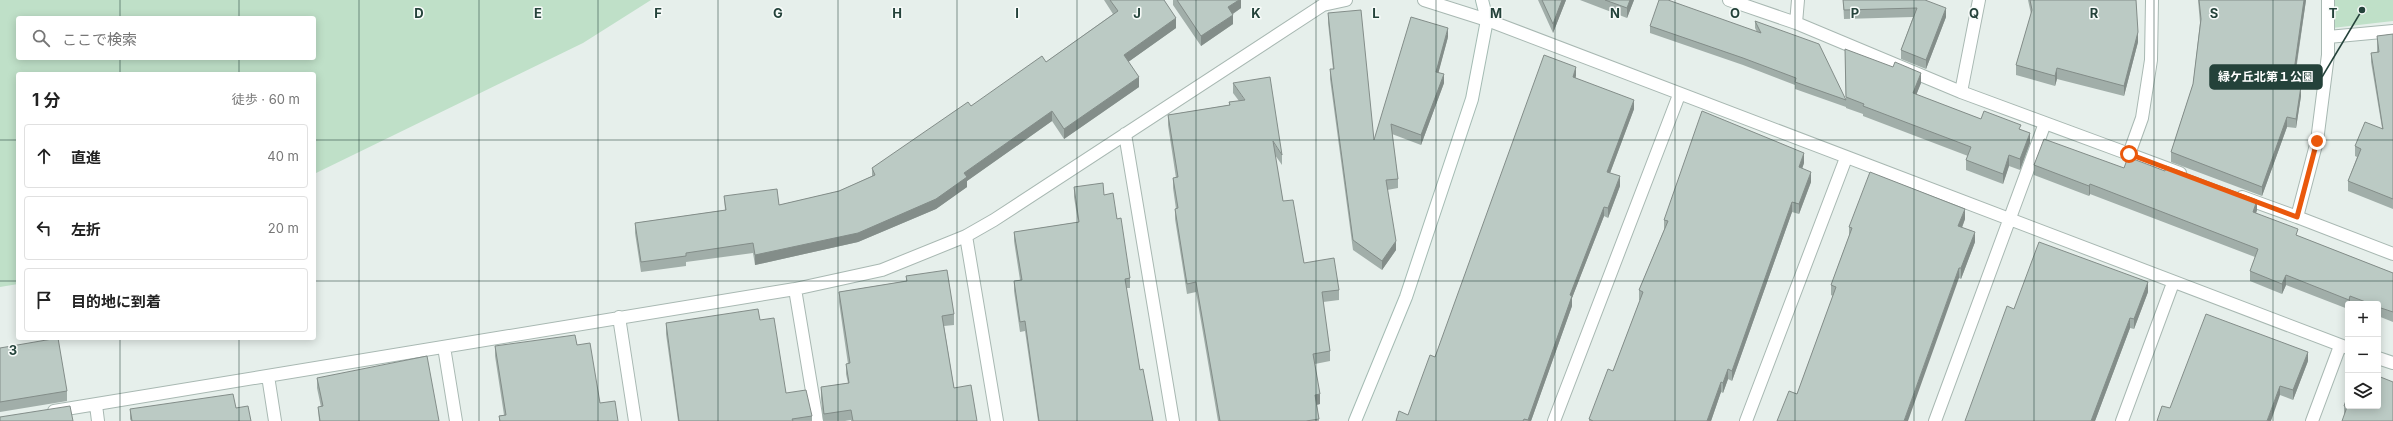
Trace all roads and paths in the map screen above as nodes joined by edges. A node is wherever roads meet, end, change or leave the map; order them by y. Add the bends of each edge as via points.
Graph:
1 (1346, 0) edge
2 (1424, 0) edge
3 (1482, 0) edge
4 (1728, 0) edge
5 (1798, 0) edge
6 (1979, 0) edge
7 (2152, 0) edge
8 (2328, 0) edge
9 (1487, 20) junction
10 (1796, 23) junction
11 (2393, 31) edge
12 (2328, 37) junction
13 (1961, 92) junction
14 (1679, 95) junction
15 (2045, 123) junction
16 (1125, 134) junction
17 (2129, 154) junction
18 (1846, 158) junction
19 (2195, 179) edge
20 (2231, 192) edge
21 (2297, 217) junction
22 (2011, 219) junction
23 (966, 236) junction
24 (2393, 254) edge
25 (2173, 283) junction
26 (796, 289) junction
27 (619, 317) junction
28 (444, 347) junction
29 (2344, 347) edge
30 (2381, 359) edge
31 (2393, 363) edge
32 (268, 376) junction
33 (96, 405) junction
34 (44, 413) edge
35 (98, 421) edge
36 (276, 421) edge
37 (456, 421) edge
38 (635, 421) edge
39 (817, 421) edge
40 (997, 421) edge
41 (1173, 421) edge
42 (1355, 421) edge
43 (1554, 421) edge
44 (1746, 421) edge
45 (1935, 421) edge
46 (2122, 421) edge
47 (2312, 421) edge

1 - 16 street via 1323,5
2 - 9 street
3 - 9 street
4 - 10 street
5 - 10 street
6 - 13 street
7 - 17 street via 2151,60 2142,118
8 - 12 street
9 - 14 street
9 - 42 street via 1472,99 1406,297
10 - 13 street
11 - 12 street
12 - 21 street via 2317,141
13 - 15 street
14 - 18 street
14 - 43 street
15 - 17 street
15 - 22 street
16 - 23 street
16 - 41 street
17 - 19 street
18 - 22 street
18 - 44 street
20 - 21 street
21 - 24 street
22 - 25 street
22 - 45 street
23 - 26 street via 882,270
23 - 40 street
25 - 29 street
25 - 46 street
26 - 27 street
26 - 39 street
27 - 28 street
27 - 38 street
28 - 32 street
28 - 37 street
29 - 47 street
30 - 31 street
32 - 33 street
32 - 36 street
33 - 34 street
33 - 35 street

